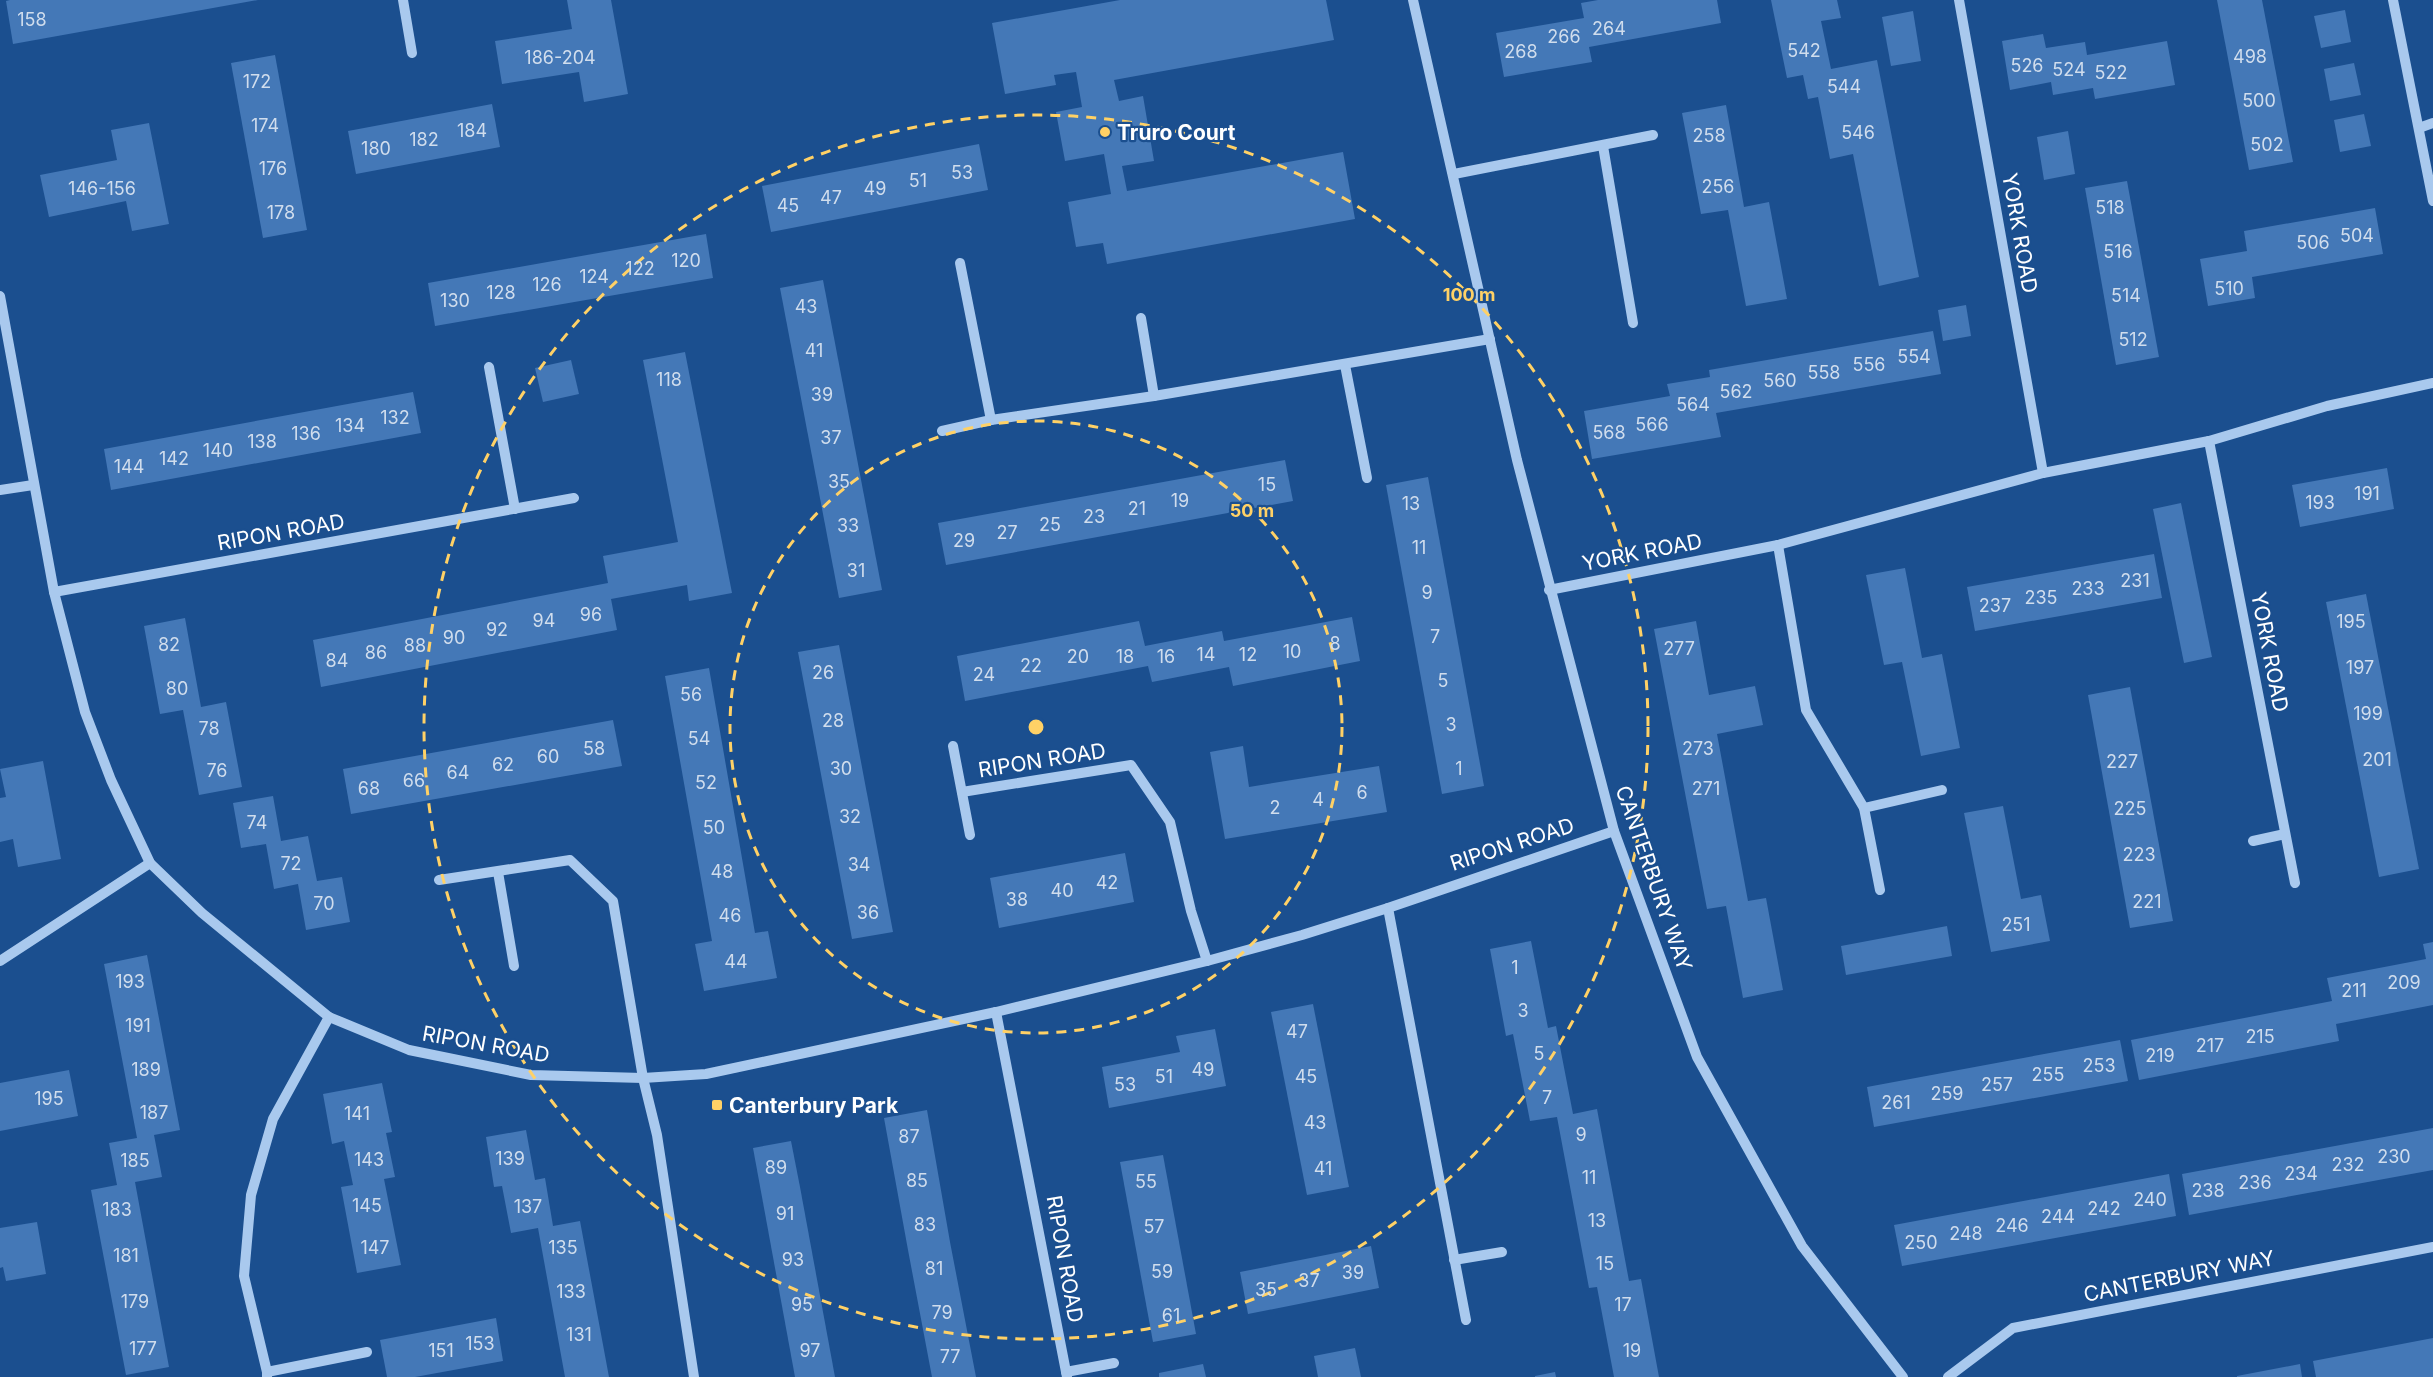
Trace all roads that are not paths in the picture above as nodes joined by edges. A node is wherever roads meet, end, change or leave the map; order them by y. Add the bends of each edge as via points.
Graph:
1 (403, 0) edge
2 (1413, 0) edge
3 (1959, 0) edge
4 (2393, 0) edge
5 (412, 53) dead end
6 (2433, 123) edge
7 (2419, 128) junction
8 (1653, 135) dead end
9 (1602, 146) junction
10 (1454, 174) junction
11 (2433, 201) edge
12 (960, 262) dead end
13 (0, 296) edge
14 (1141, 318) dead end
15 (1633, 323) dead end
16 (1490, 339) junction
17 (1346, 365) junction
18 (489, 367) dead end
19 (2433, 384) edge
20 (1154, 396) junction
21 (991, 420) junction
22 (942, 431) dead end
23 (2209, 441) junction
24 (2043, 473) junction
25 (1367, 478) dead end
26 (33, 485) junction
27 (0, 490) edge
28 (574, 498) dead end
29 (515, 509) junction
30 (1778, 545) junction
31 (1549, 590) junction
32 (54, 592) junction
33 (953, 746) dead end
34 (1942, 790) dead end
35 (962, 792) junction
36 (1864, 808) junction
37 (1614, 831) junction
38 (2285, 834) junction
39 (970, 835) dead end
40 (2253, 841) dead end
41 (150, 863) junction
42 (498, 872) junction
43 (440, 880) dead end
44 (2295, 883) dead end
45 (1880, 890) dead end
46 (1388, 908) junction
47 (0, 961) edge
48 (1207, 961) junction
49 (514, 966) dead end
50 (996, 1012) junction
51 (329, 1017) junction
52 (643, 1078) junction
53 (2433, 1247) edge
54 (1502, 1252) dead end
55 (1454, 1260) junction
56 (1466, 1320) dead end
57 (367, 1352) dead end
58 (1114, 1364) dead end
59 (267, 1374) edge
60 (1066, 1374) edge
61 (694, 1377) edge
62 (1904, 1377) edge
63 (1948, 1377) edge

1 - 5 street
2 - 10 street, CANTERBURY WAY
3 - 24 street, YORK ROAD
4 - 7 street
6 - 7 street
7 - 11 street
8 - 9 street
9 - 10 street
9 - 15 street
10 - 16 street, CANTERBURY WAY
12 - 21 street
13 - 26 street, RIPON ROAD
14 - 20 street
16 - 17 street
16 - 31 street, CANTERBURY WAY
17 - 20 street
17 - 25 street
18 - 29 street
19 - 23 street, YORK ROAD via 2327,406
20 - 21 street
21 - 22 street
23 - 24 street, YORK ROAD
23 - 38 street, YORK ROAD
24 - 30 street, YORK ROAD
26 - 27 street
26 - 32 street, RIPON ROAD
28 - 29 street, RIPON ROAD
29 - 32 street, RIPON ROAD
30 - 31 street, YORK ROAD
30 - 36 street via 1806,710
31 - 37 street, CANTERBURY WAY
32 - 41 street, RIPON ROAD via 85,712 111,780
33 - 35 street, RIPON ROAD
34 - 36 street
35 - 39 street, RIPON ROAD
35 - 48 street, RIPON ROAD via 1131,765 1170,822
36 - 45 street
37 - 46 street, RIPON ROAD
37 - 62 street, CANTERBURY WAY via 1696,1057 1802,1246
38 - 40 street
38 - 44 street, YORK ROAD
41 - 47 street
41 - 51 street, RIPON ROAD via 202,913
42 - 43 street
42 - 49 street
42 - 52 street via 570,860 613,901
46 - 48 street, RIPON ROAD
46 - 55 street
48 - 50 street, RIPON ROAD
50 - 52 street, RIPON ROAD via 706,1074
50 - 60 street, RIPON ROAD
51 - 52 street, RIPON ROAD via 410,1050 531,1075
51 - 59 street via 273,1119 251,1195 244,1276
52 - 61 street via 657,1135
53 - 63 street, CANTERBURY WAY via 2013,1328
54 - 55 street
55 - 56 street
57 - 59 street
58 - 60 street, RIPON ROAD

